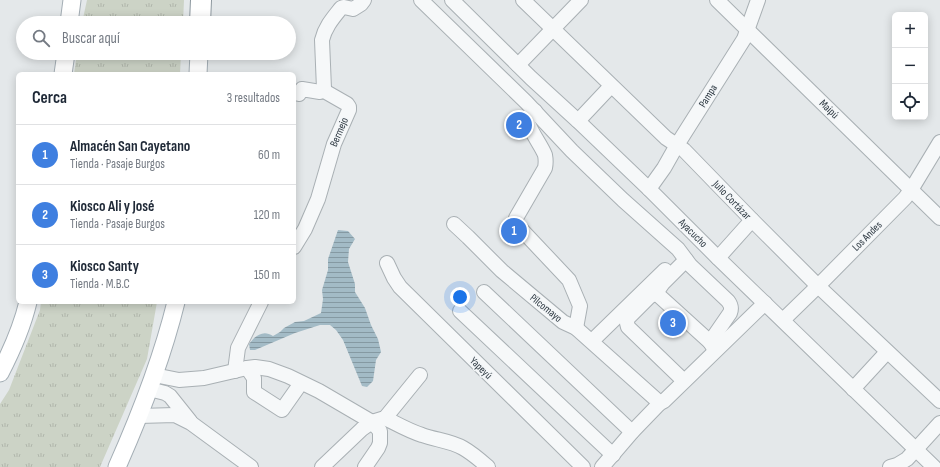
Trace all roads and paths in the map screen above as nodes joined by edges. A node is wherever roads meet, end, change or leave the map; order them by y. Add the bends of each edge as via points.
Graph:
1 (72, 0) edge
2 (200, 0) edge
3 (205, 0) edge
4 (364, 0) edge
5 (421, 0) edge
6 (452, 0) edge
7 (523, 0) edge
8 (581, 0) edge
9 (717, 0) edge
10 (758, 0) edge
11 (70, 16) edge
12 (201, 16) edge
13 (202, 16) edge
14 (553, 29) junction
15 (747, 29) junction
16 (65, 60) edge
17 (199, 60) edge
18 (518, 65) junction
19 (63, 72) edge
20 (198, 72) edge
21 (531, 78) junction
22 (612, 86) junction
23 (324, 89) junction
24 (296, 93) edge
25 (530, 106) junction
26 (578, 121) junction
27 (940, 142) edge
28 (677, 145) junction
29 (649, 188) junction
30 (911, 190) junction
31 (940, 218) edge
32 (752, 220) junction
33 (454, 224) dead end
34 (296, 244) edge
35 (684, 257) junction
36 (718, 258) junction
37 (386, 263) dead end
38 (818, 286) junction
39 (484, 292) dead end
40 (656, 293) junction
41 (765, 303) junction
42 (27, 304) edge
43 (175, 304) edge
44 (260, 304) edge
45 (460, 310) dead end
46 (783, 320) junction
47 (576, 328) junction
48 (592, 341) junction
49 (712, 346) junction
50 (887, 352) junction
51 (241, 369) junction
52 (0, 373) edge
53 (420, 375) dead end
54 (684, 381) junction
55 (152, 382) junction
56 (302, 383) junction
57 (853, 389) junction
58 (940, 401) edge
59 (660, 403) junction
60 (139, 416) junction
61 (379, 420) junction
62 (191, 423) junction
63 (940, 423) edge
64 (632, 432) junction
65 (916, 449) junction
66 (613, 455) junction
67 (117, 467) edge
68 (251, 467) edge
69 (322, 467) edge
70 (365, 467) edge
71 (488, 467) edge
72 (583, 467) edge
73 (602, 467) edge
74 (890, 467) edge
75 (934, 467) edge

1 - 11 main road
2 - 12 highway
3 - 13 main road
4 - 23 street via 353,9 341,8 326,27 322,40
5 - 25 street, Ayacucho
6 - 18 street, Ayacucho
7 - 14 street, Julio Cortázar
8 - 14 street
9 - 15 street, Maipú
10 - 15 street, Pampa
14 - 18 street
14 - 22 street, Julio Cortázar
15 - 28 street, Pampa via 744,39
15 - 30 street, Maipú
16 - 19 main road
17 - 20 main road
18 - 21 street, Ayacucho
21 - 25 street
21 - 26 street, Ayacucho
22 - 26 street
22 - 28 street, Julio Cortázar via 666,138
23 - 24 street via 320,92 302,89 299,94
23 - 34 street, Bermejo via 347,104 349,110 334,144 318,199
25 - 35 street, Ayacucho via 572,151
25 - 47 street via 530,127 546,161 545,168 516,222 569,280 580,306
26 - 29 street, Ayacucho
27 - 30 street, Los Andes
28 - 29 street, Pampa
28 - 32 street, Julio Cortázar
29 - 36 street, Ayacucho
30 - 31 street, Maipú
30 - 38 street, Los Andes
32 - 36 street
32 - 38 street, Julio Cortázar
33 - 47 street, Pilcomayo via 508,276 563,322
35 - 40 street
35 - 48 street
35 - 49 street, Ayacucho via 731,305 730,313
36 - 41 street, Ayacucho
37 - 72 street, Yapeyú via 400,287
38 - 46 street, Los Andes
38 - 50 street, Julio Cortázar
39 - 64 street
40 - 49 street
40 - 54 street via 627,319 627,324
41 - 46 street, Ayacucho
41 - 49 street
42 - 52 main road via 20,330
43 - 55 main road
44 - 51 street via 238,348
45 - 66 street
46 - 57 street, Ayacucho
47 - 48 street, Pilcomayo
48 - 59 street, Pilcomayo
49 - 54 street
50 - 57 street
50 - 58 street, Julio Cortázar
51 - 55 street via 204,378
51 - 56 street via 269,369
51 - 56 street via 254,378 254,392 282,410
53 - 61 street
54 - 59 street
55 - 60 main road
55 - 62 street via 175,401
56 - 61 street
57 - 65 street, Ayacucho
59 - 64 street
60 - 62 street via 175,415
60 - 67 main road
61 - 69 street via 362,429
61 - 70 street via 380,443
61 - 71 street via 463,448
62 - 68 street
63 - 65 street
64 - 66 street
65 - 74 street via 904,462
65 - 75 street, Ayacucho
66 - 73 street

